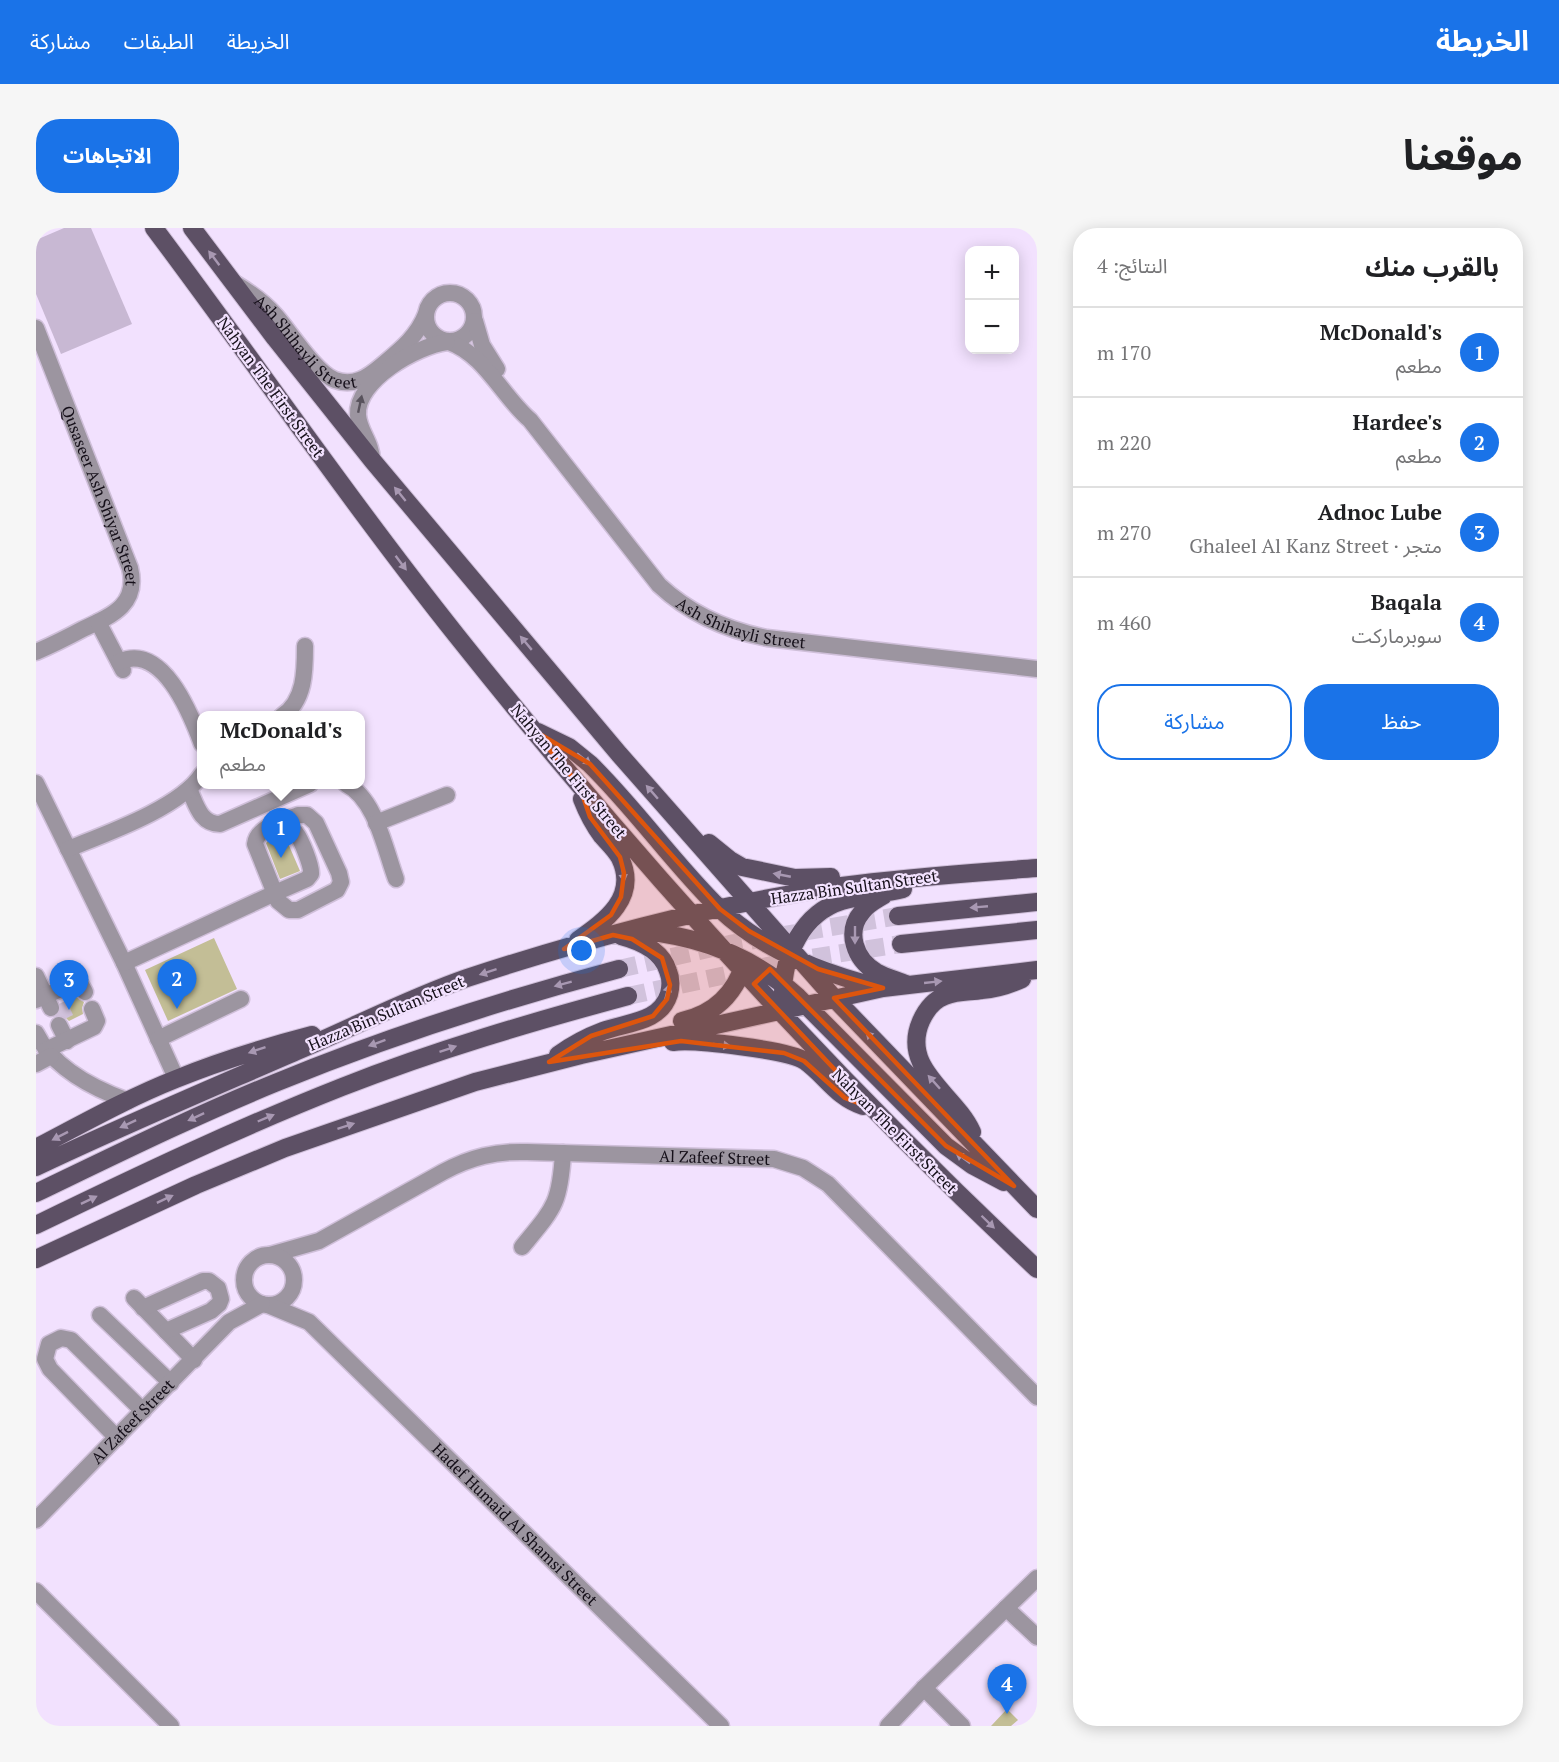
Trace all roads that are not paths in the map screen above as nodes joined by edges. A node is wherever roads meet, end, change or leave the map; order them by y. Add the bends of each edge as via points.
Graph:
1 (154, 228) edge
2 (192, 228) edge
3 (233, 283) junction
4 (426, 314) junction
5 (475, 321) junction
6 (36, 328) edge
7 (448, 342) junction
8 (530, 420) junction
9 (372, 460) junction
10 (98, 622) junction
11 (305, 646) dead end
12 (36, 652) edge
13 (1037, 669) edge
14 (288, 711) edge
15 (533, 730) junction
16 (197, 735) edge
17 (197, 779) edge
18 (36, 783) edge
19 (579, 785) junction
20 (189, 789) junction
21 (299, 789) edge
22 (354, 789) edge
23 (447, 795) dead end
24 (376, 823) junction
25 (282, 830) dead end
26 (691, 836) junction
27 (68, 849) junction
28 (1037, 868) edge
29 (947, 875) junction
30 (396, 879) dead end
31 (903, 879) junction
32 (274, 892) junction
33 (888, 892) junction
34 (744, 899) junction
35 (1037, 902) edge
36 (720, 909) junction
37 (691, 916) junction
38 (898, 916) tunnel mouth
39 (1037, 930) edge
40 (749, 931) junction
41 (622, 933) junction
42 (902, 944) tunnel mouth
43 (720, 948) junction
44 (564, 949) junction
45 (794, 956) junction
46 (123, 963) junction
47 (744, 966) junction
48 (619, 969) tunnel mouth
49 (1037, 971) edge
50 (36, 976) edge
51 (783, 984) junction
52 (906, 984) junction
53 (883, 988) junction
54 (85, 992) dead end
55 (628, 996) tunnel mouth
56 (834, 998) junction
57 (241, 999) dead end
58 (49, 1000) edge
59 (805, 1004) junction
60 (92, 1009) dead end
61 (784, 1013) junction
62 (63, 1023) tunnel mouth
63 (355, 1025) junction
64 (36, 1034) edge
65 (70, 1039) junction
66 (158, 1039) junction
67 (581, 1054) junction
68 (45, 1057) edge
69 (549, 1062) junction
70 (176, 1078) junction
71 (128, 1101) junction
72 (871, 1108) junction
73 (36, 1148) edge
74 (978, 1148) junction
75 (563, 1153) junction
76 (36, 1167) edge
77 (1014, 1186) junction
78 (36, 1193) edge
79 (1037, 1209) edge
80 (36, 1225) edge
81 (320, 1241) junction
82 (522, 1247) dead end
83 (270, 1255) junction
84 (36, 1259) edge
85 (1037, 1269) edge
86 (294, 1281) junction
87 (244, 1282) junction
88 (265, 1305) junction
89 (99, 1315) dead end
90 (229, 1322) junction
91 (309, 1322) junction
92 (166, 1331) junction
93 (194, 1360) junction
94 (171, 1383) junction
95 (1037, 1397) edge
96 (143, 1411) junction
97 (117, 1438) junction
98 (36, 1520) edge
99 (1037, 1578) edge
100 (36, 1591) edge
101 (1006, 1608) junction
102 (1037, 1637) edge
103 (924, 1688) junction
104 (171, 1726) edge
105 (721, 1726) edge
106 (888, 1726) edge
107 (962, 1726) edge

1 -> 15 main road, Nahyan The First Street via 397,558
3 -> 2 main road, Nahyan The First Street
3 - 4 street, Ash Shihayli Street via 267,307 325,375 342,382 354,382 370,374 410,340
3 - 9 main road, Nahyan The First Street
4 - 5 street via 436,298 454,293 470,303
4 - 7 street via 431,332
5 - 7 street via 466,336
5 - 8 street, Ash Shihayli Street via 486,353
6 - 10 street, Qusaseer Ash Shiyar Street via 132,575 126,602
7 - 8 street, Ash Shihayli Street via 472,355
9 -> 7 street, Ash Shihayli Street via 371,446 358,414 366,389 410,355 426,346
8 - 13 street, Ash Shihayli Street via 659,585 714,622 767,638
26 -> 9 main road, Nahyan The First Street
10 - 12 street, Qusaseer Ash Shiyar Street
10 - 16 street via 121,666 130,658 142,658 158,667 180,698
11 - 14 street via 301,690
15 - 19 main road, Nahyan The First Street
15 -> 36 main road via 558,741 590,764
17 - 20 street
18 - 27 street
19 - 37 main road, Nahyan The First Street
19 -> 44 main road via 590,817 620,857 624,881 611,915
20 - 21 street via 201,815 220,824
20 - 27 street via 144,817
22 - 24 street via 366,801
23 - 24 street
24 - 30 street
25 - 32 street via 296,834 312,874
31 -> 26 main road via 872,875 817,879 784,876 735,864 709,843
26 - 34 main road, Nahyan The First Street
27 - 46 street
28 - 29 main road, Hazza Bin Sultan Street
29 - 31 main road, Hazza Bin Sultan Street
29 - 33 main road
31 - 34 main road, Hazza Bin Sultan Street
32 - 32 street via 257,836 262,830 307,815 316,823 339,873 339,886 334,893 298,909 285,908
32 - 46 street
33 - 45 main road via 844,900 826,908 806,925
33 -> 52 main road via 866,906 858,917 854,944 877,973
34 - 36 main road, Hazza Bin Sultan Street
34 - 40 main road
34 - 45 main road, Nahyan The First Street
35 -> 38 main road
36 - 37 main road, Hazza Bin Sultan Street
36 - 40 main road
37 - 41 main road, Hazza Bin Sultan Street
37 - 43 main road, Nahyan The First Street
39 - 42 main road
40 - 45 main road
40 - 47 main road
41 - 43 main road via 673,934
41 - 44 main road, Hazza Bin Sultan Street
69 -> 41 main road via 591,1036 652,1016 667,999 670,978 662,958
43 - 47 main road, Nahyan The First Street
44 -> 63 main road, Hazza Bin Sultan Street via 465,979
45 - 51 main road
45 - 53 main road via 836,976
45 - 56 main road, Nahyan The First Street
46 - 66 street
47 - 51 main road
47 - 61 main road, Nahyan The First Street
47 - 67 main road via 726,999 710,1011 624,1036
48 -> 78 main road, Hazza Bin Sultan Street via 447,1019 334,1059 216,1107
52 -> 49 main road
74 -> 49 main road via 960,1111 921,1065 916,1042 918,1028 929,1007 941,998 1008,985
50 - 58 street
51 - 59 main road
51 - 61 main road
52 - 53 main road
53 - 56 main road
54 - 58 street via 75,983
80 -> 55 main road via 229,1134 344,1086 506,1030
56 - 59 main road
74 -> 56 main road, Nahyan The First Street
57 - 66 street
59 - 61 main road
77 -> 59 main road via 972,1165 946,1146
60 - 65 street via 95,1026
61 - 67 main road
61 - 72 main road, Nahyan The First Street
62 - 65 street
63 -> 70 main road via 264,1047
63 -> 76 main road, Hazza Bin Sultan Street
64 - 68 street
65 - 68 street
66 - 70 street
67 - 69 main road
67 -> 72 main road via 628,1052 681,1041 784,1053 804,1061 845,1098
68 - 71 street
84 -> 69 main road via 285,1148 454,1089
70 - 71 main road
71 -> 73 main road
72 -> 85 main road, Nahyan The First Street
74 - 77 main road, Nahyan The First Street
75 - 81 street, Al Zafeef Street via 505,1151 463,1161
75 - 82 street via 557,1199
75 - 95 street, Al Zafeef Street via 759,1158 803,1168 828,1184
77 - 79 main road, Nahyan The First Street
81 - 83 street, Al Zafeef Street
81 - 86 street, Al Zafeef Street via 304,1257
83 - 86 street via 286,1262
83 - 87 street via 253,1261
86 - 88 street via 284,1300
86 - 91 street, Hadef Humaid Al Shamsi Street
87 - 88 street via 248,1294
87 - 90 street, Al Zafeef Street
88 - 90 street, Al Zafeef Street
88 - 91 street, Hadef Humaid Al Shamsi Street
89 - 94 street
90 - 93 street, Al Zafeef Street
91 - 105 street, Hadef Humaid Al Shamsi Street
92 - 92 street via 215,1308 221,1299 218,1288 203,1281 139,1303
92 - 93 street
93 - 94 street, Al Zafeef Street
94 - 96 street, Al Zafeef Street
96 - 97 street, Al Zafeef Street
96 - 97 street via 71,1340 61,1338 49,1344 45,1359 50,1369
97 - 98 street, Al Zafeef Street
99 - 101 street
100 - 104 street
101 - 102 street
101 - 103 street
103 - 106 street
103 - 107 street

